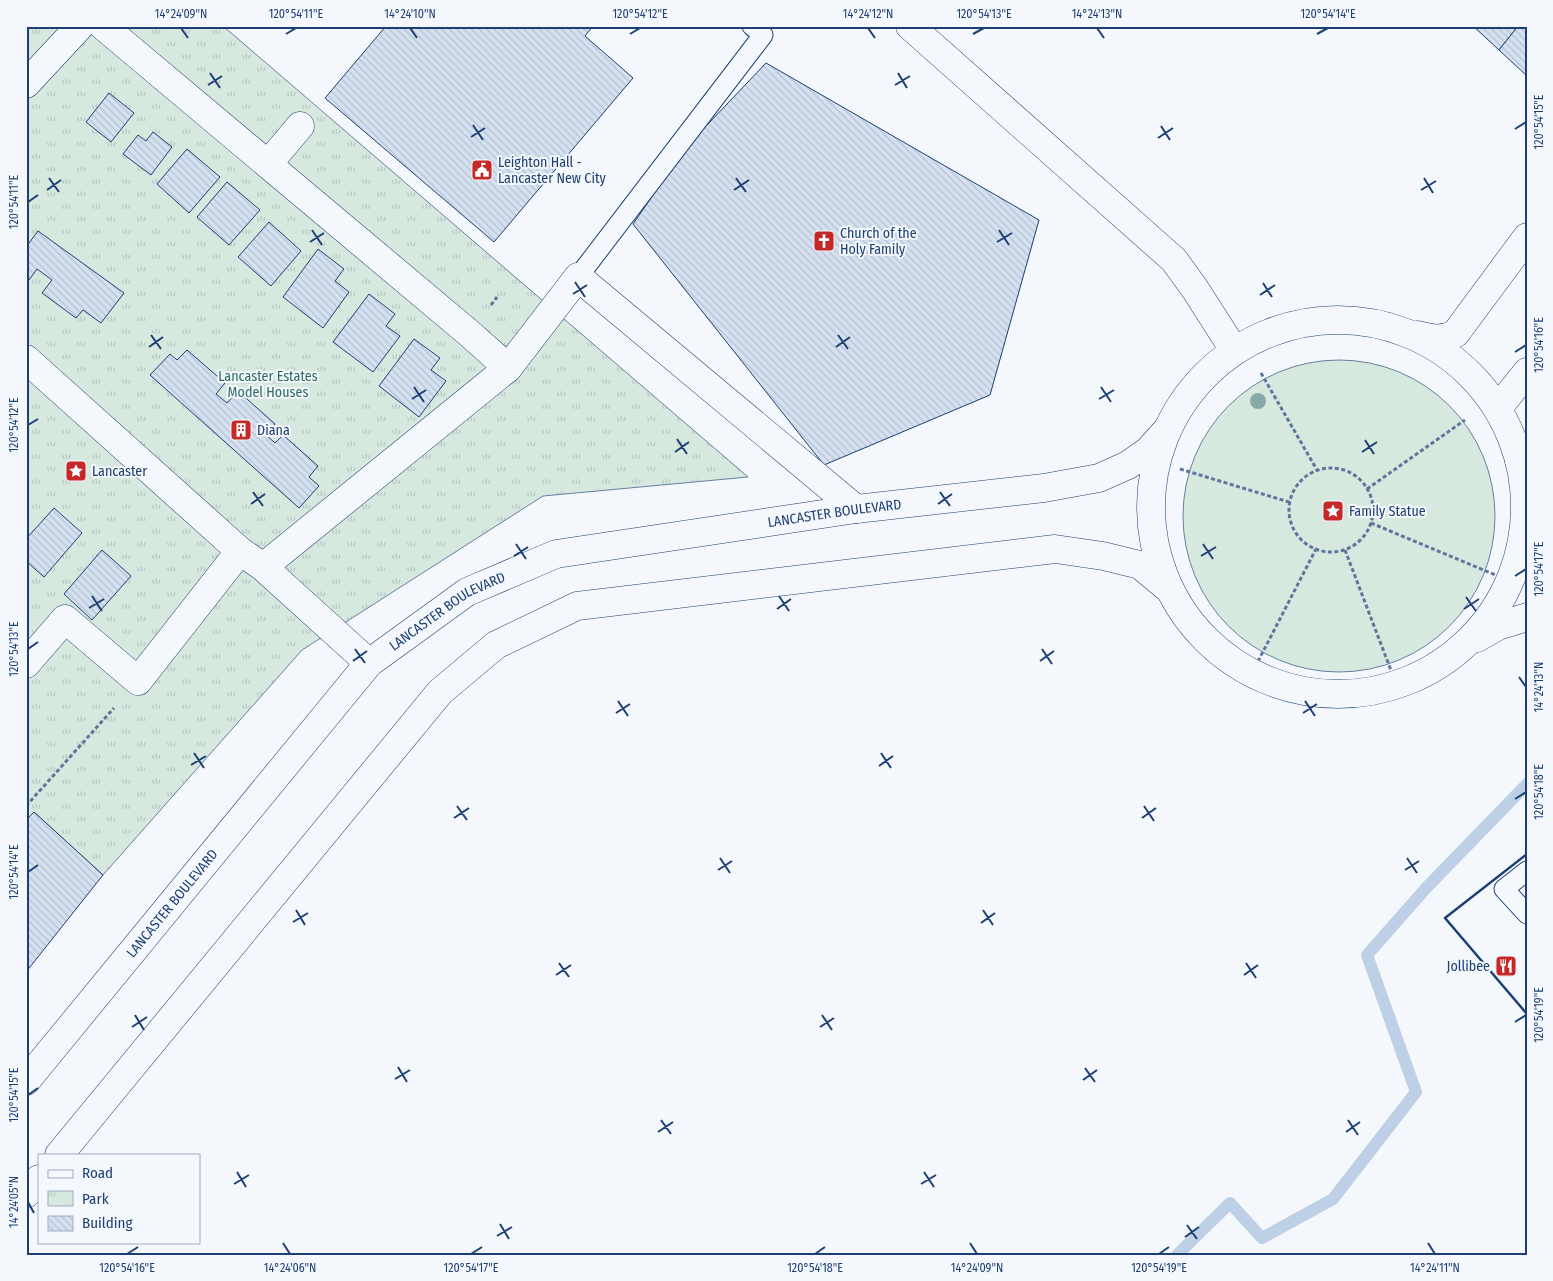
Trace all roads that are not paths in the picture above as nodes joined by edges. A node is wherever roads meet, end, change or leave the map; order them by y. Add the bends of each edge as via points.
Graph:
1 (80, 26) edge
2 (103, 26) edge
3 (752, 26) edge
4 (910, 26) edge
5 (26, 84) edge
6 (300, 126) dead end
7 (268, 164) junction
8 (1527, 237) edge
9 (578, 277) junction
10 (1412, 334) junction
11 (1239, 347) junction
12 (28, 364) edge
13 (508, 368) junction
14 (1527, 372) edge
15 (1495, 404) junction
16 (1166, 431) junction
17 (1524, 472) edge
18 (856, 509) junction
19 (240, 551) junction
20 (263, 567) junction
21 (1169, 590) junction
22 (1527, 617) edge
23 (1471, 642) junction
24 (368, 663) junction
25 (26, 664) edge
26 (1527, 872) edge
27 (1527, 914) edge
28 (26, 1081) edge
29 (60, 1154) edge
30 (38, 1180) edge
31 (26, 1194) edge

1 - 5 main road
2 - 7 main road
3 - 9 lane via 763,35
4 - 11 main road via 1174,260
6 - 7 main road
7 - 13 main road
8 - 10 main road via 1456,333 1438,339
9 - 13 main road
9 - 18 main road
10 - 11 main road via 1367,321 1321,319 1275,329
10 - 15 main road via 1446,353 1474,378
11 - 16 main road via 1206,372 1183,400
12 - 19 main road
13 - 20 main road
14 - 15 main road
15 - 17 main road
16 - 18 main road, LANCASTER BOULEVARD via 1141,456 1099,478 1044,488
16 - 21 main road via 1153,470 1150,510 1156,551
17 - 23 main road via 1525,530 1508,590
18 - 24 main road, LANCASTER BOULEVARD via 556,554 467,592
19 - 20 main road
19 - 25 main road via 138,681 65,619
20 - 24 main road
21 - 23 main road via 1198,632 1236,665 1282,687 1332,696 1383,691 1397,686 1430,672
21 - 29 main road via 1140,565 1056,549 577,606 496,645 440,692
22 - 23 main road via 1498,626
24 - 28 main road, LANCASTER BOULEVARD
26 - 27 lane via 1504,889
30 - 31 main road

